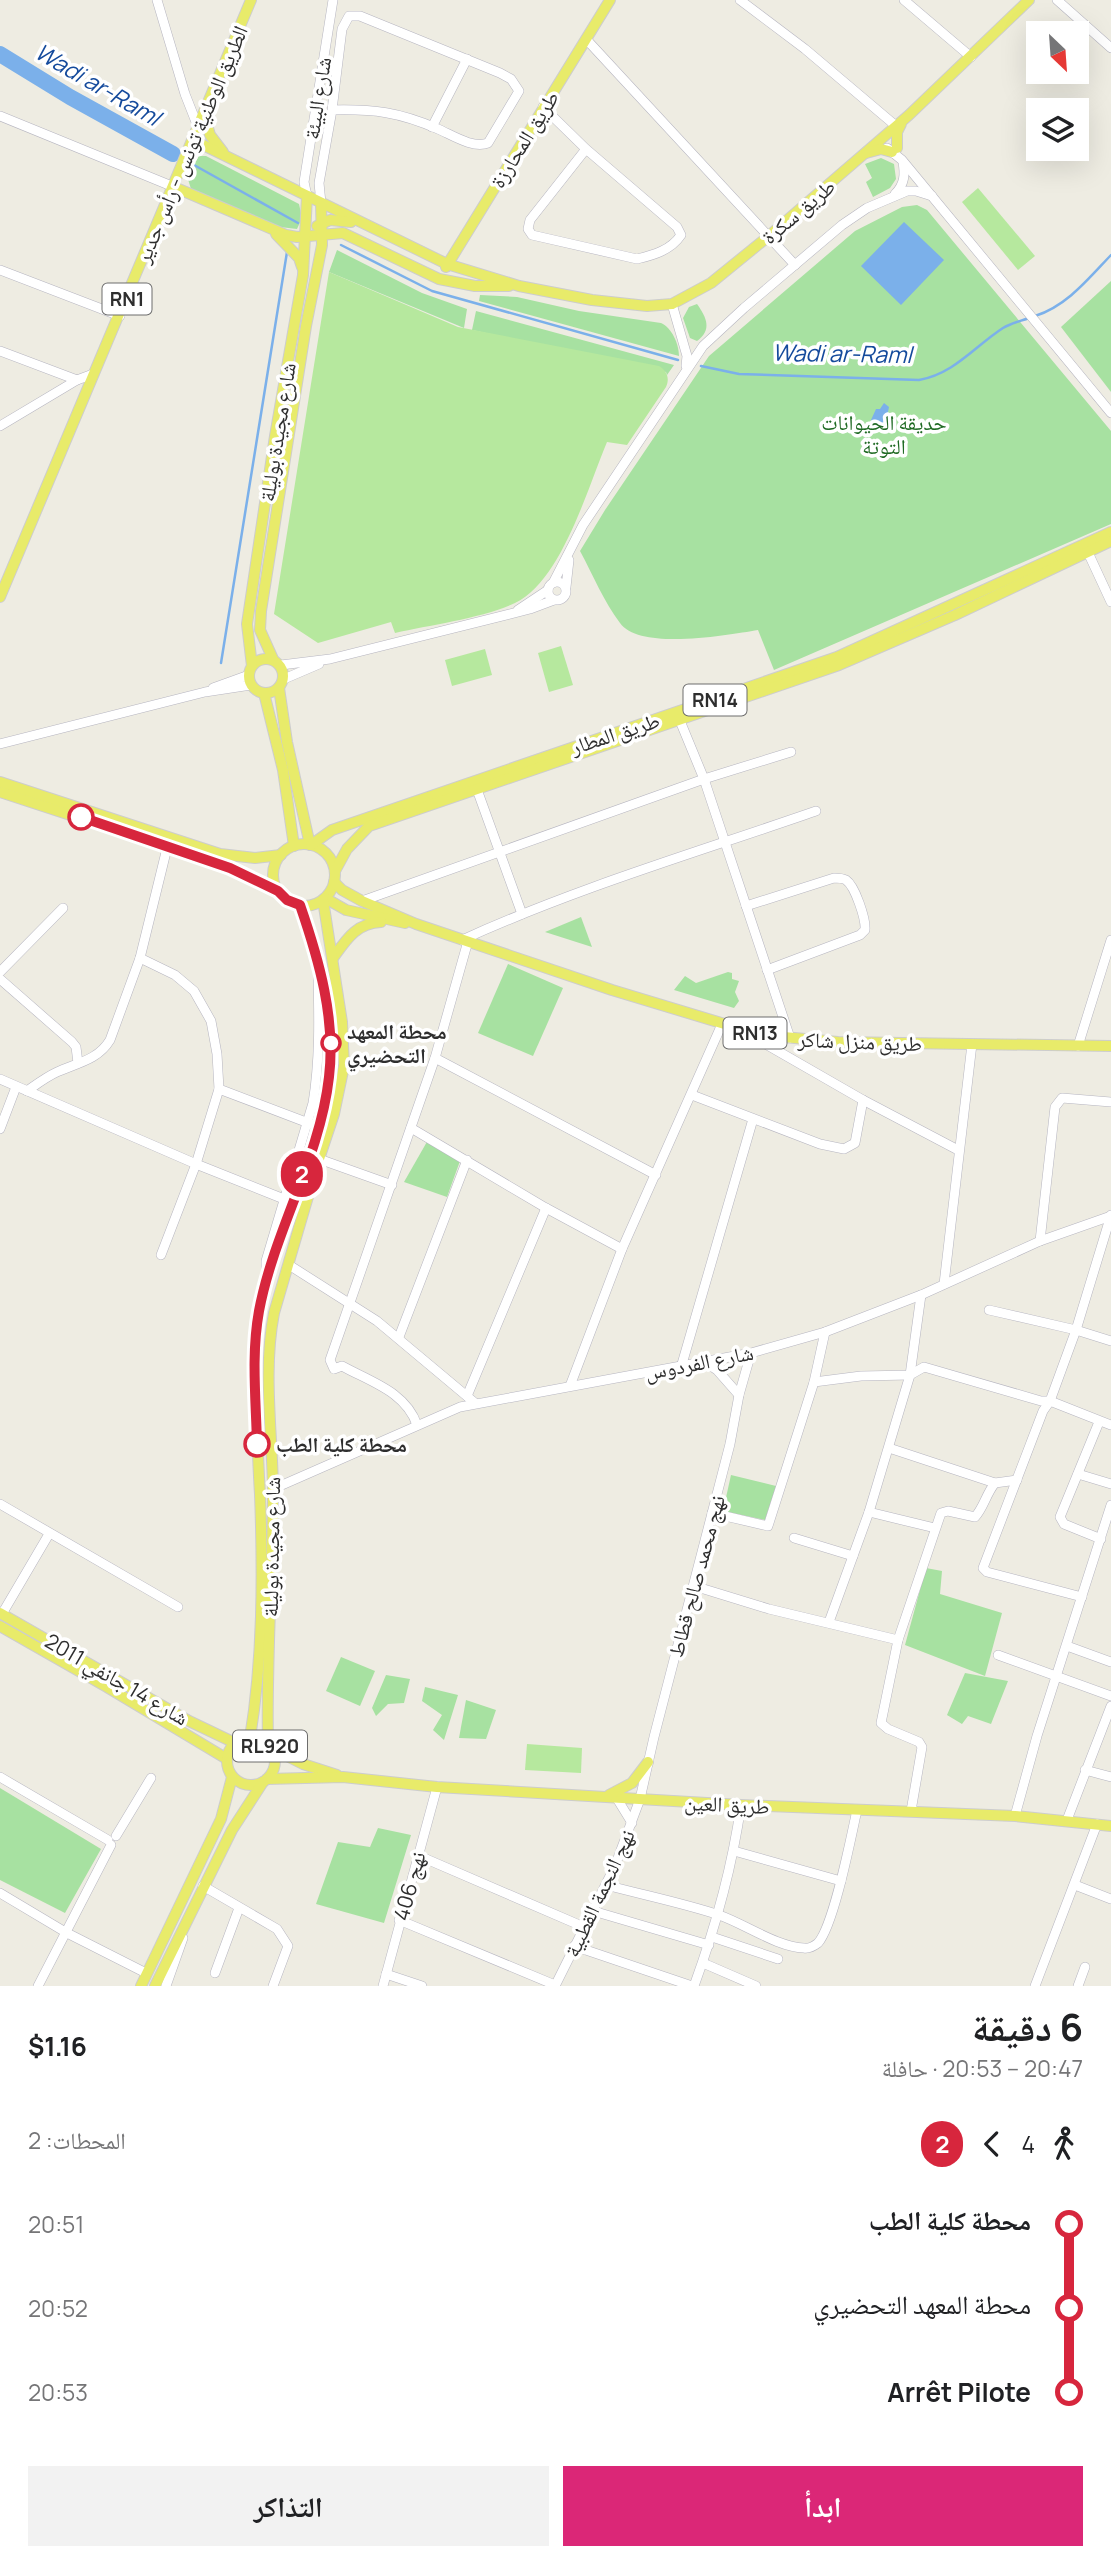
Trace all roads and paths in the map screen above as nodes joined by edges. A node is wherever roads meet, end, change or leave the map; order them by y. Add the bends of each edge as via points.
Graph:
1 (157, 0) edge
2 (251, 0) edge
3 (333, 0) edge
4 (610, 0) edge
5 (740, 0) edge
6 (904, 0) edge
7 (1029, 0) edge
8 (1057, 0) edge
9 (586, 38) junction
10 (1111, 48) edge
11 (971, 57) junction
12 (467, 59) junction
13 (543, 107) junction
14 (332, 110) junction
15 (204, 112) junction
16 (909, 115) junction
17 (0, 116) edge
18 (896, 126) junction
19 (198, 127) junction
20 (432, 127) junction
21 (883, 137) junction
22 (193, 140) junction
23 (586, 149) junction
24 (895, 150) junction
25 (225, 154) junction
26 (858, 158) junction
27 (902, 160) junction
28 (174, 187) junction
29 (307, 196) junction
30 (932, 196) junction
31 (891, 197) junction
32 (321, 203) junction
33 (364, 225) junction
34 (321, 229) junction
35 (274, 232) junction
36 (305, 236) junction
37 (770, 236) junction
38 (447, 264) junction
39 (796, 265) junction
40 (0, 270) edge
41 (303, 275) junction
42 (439, 279) junction
43 (519, 286) junction
44 (672, 304) junction
45 (120, 316) junction
46 (683, 342) junction
47 (703, 345) junction
48 (0, 351) edge
49 (685, 370) junction
50 (93, 374) junction
51 (77, 380) junction
52 (1111, 413) edge
53 (0, 426) edge
54 (1111, 532) edge
55 (1111, 541) edge
56 (571, 548) junction
57 (1086, 548) junction
58 (550, 586) junction
59 (566, 587) junction
60 (0, 597) edge
61 (554, 600) junction
62 (1111, 602) edge
63 (513, 613) junction
64 (330, 659) junction
65 (277, 662) junction
66 (251, 676) junction
67 (281, 683) junction
68 (264, 693) junction
69 (678, 717) junction
70 (0, 744) edge
71 (792, 751) dead end
72 (704, 779) junction
73 (0, 782) edge
74 (475, 785) junction
75 (0, 792) edge
76 (816, 811) dead end
77 (724, 843) junction
78 (310, 845) junction
79 (293, 846) junction
80 (167, 848) junction
81 (501, 852) junction
82 (281, 855) junction
83 (335, 876) junction
84 (278, 891) junction
85 (324, 899) junction
86 (362, 901) junction
87 (300, 905) junction
88 (746, 906) junction
89 (63, 908) dead end
90 (522, 914) junction
91 (390, 922) junction
92 (416, 925) junction
93 (465, 940) junction
94 (1111, 940) edge
95 (140, 958) junction
96 (333, 958) junction
97 (317, 961) junction
98 (767, 970) junction
99 (0, 972) edge
100 (0, 979) edge
101 (722, 1024) junction
102 (737, 1028) junction
103 (790, 1038) junction
104 (972, 1044) junction
105 (1078, 1046) junction
106 (1111, 1046) edge
107 (435, 1058) junction
108 (78, 1063) junction
109 (0, 1079) edge
110 (16, 1087) junction
111 (219, 1089) junction
112 (27, 1091) junction
113 (692, 1095) junction
114 (863, 1100) junction
115 (1111, 1102) edge
116 (753, 1119) junction
117 (307, 1122) junction
118 (319, 1127) junction
119 (411, 1128) junction
120 (0, 1129) edge
121 (958, 1150) junction
122 (319, 1159) junction
123 (467, 1160) junction
124 (195, 1164) junction
125 (656, 1175) junction
126 (392, 1185) junction
127 (288, 1201) junction
128 (546, 1208) junction
129 (1111, 1215) edge
130 (1040, 1241) junction
131 (1107, 1245) edge
132 (622, 1249) junction
133 (161, 1255) dead end
134 (289, 1265) junction
135 (944, 1284) junction
136 (921, 1295) junction
137 (349, 1303) junction
138 (989, 1310) dead end
139 (1076, 1330) junction
140 (825, 1332) junction
141 (399, 1337) junction
142 (1111, 1341) edge
143 (751, 1353) junction
144 (703, 1361) junction
145 (682, 1364) junction
146 (910, 1375) junction
147 (814, 1382) junction
148 (570, 1386) junction
149 (739, 1395) junction
150 (467, 1396) junction
151 (1050, 1401) junction
152 (475, 1403) junction
153 (1099, 1422) junction
154 (417, 1425) junction
155 (1111, 1425) edge
156 (889, 1448) junction
157 (1078, 1474) junction
158 (1017, 1480) junction
159 (995, 1483) junction
160 (1111, 1484) edge
161 (277, 1488) junction
162 (0, 1504) edge
163 (1111, 1505) edge
164 (869, 1512) junction
165 (712, 1513) junction
166 (934, 1528) junction
167 (50, 1534) junction
168 (794, 1538) dead end
169 (1101, 1538) junction
170 (853, 1556) junction
171 (694, 1586) junction
172 (1082, 1597) junction
173 (178, 1607) dead end
174 (1, 1613) edge
175 (829, 1622) junction
176 (0, 1626) edge
177 (898, 1640) junction
178 (1067, 1646) junction
179 (998, 1655) dead end
180 (1111, 1662) edge
181 (1057, 1677) junction
182 (1111, 1696) edge
183 (1111, 1706) edge
184 (250, 1738) junction
185 (235, 1743) junction
186 (269, 1746) junction
187 (227, 1759) junction
188 (648, 1762) junction
189 (1085, 1770) junction
190 (0, 1777) edge
191 (233, 1777) junction
192 (342, 1777) junction
193 (1111, 1777) edge
194 (150, 1778) dead end
195 (265, 1781) junction
196 (437, 1787) junction
197 (612, 1796) junction
198 (640, 1799) junction
199 (741, 1805) junction
200 (857, 1810) junction
201 (911, 1811) junction
202 (1015, 1816) junction
203 (1068, 1820) junction
204 (632, 1823) junction
205 (1097, 1824) junction
206 (1111, 1826) edge
207 (111, 1841) junction
208 (734, 1851) junction
209 (417, 1855) junction
210 (841, 1881) junction
211 (606, 1885) junction
212 (1075, 1885) junction
213 (200, 1890) junction
214 (0, 1893) edge
215 (1111, 1899) edge
216 (239, 1908) junction
217 (593, 1911) junction
218 (719, 1915) junction
219 (399, 1920) junction
220 (584, 1927) junction
221 (67, 1933) junction
222 (710, 1941) junction
223 (574, 1946) junction
224 (778, 1959) dead end
225 (703, 1963) junction
226 (1085, 1966) dead end
227 (146, 1973) junction
228 (215, 1973) dead end
229 (386, 1974) junction
230 (555, 1985) edge
231 (38, 1986) edge
232 (141, 1986) edge
233 (155, 1986) edge
234 (166, 1986) edge
235 (273, 1986) edge
236 (383, 1986) edge
237 (422, 1986) edge
238 (693, 1986) edge
239 (756, 1986) edge
240 (1035, 1986) edge
241 (1078, 1986) edge

1 - 19 street
2 - 15 main road, الطريق الوطنية تونس - رأس جدير / RN1
3 - 29 street, شارع البيئة via 304,182
4 - 9 main road, طريق المحارزة
5 - 18 street via 805,48
6 - 11 street
7 - 11 main road, طريق سكرة
8 - 10 street
9 - 13 main road, طريق المحارزة
9 - 37 street
11 - 16 main road, طريق سكرة
12 - 14 street via 360,16 349,16 342,29
12 - 20 street
12 - 20 street via 511,79 518,94 487,144 474,144
13 - 23 street
13 - 38 main road, طريق المحارزة
14 - 20 street via 385,111
14 - 32 street via 319,183
15 - 19 main road, الطريق الوطنية تونس - رأس جدير / RN1
15 - 25 main road via 210,135
16 - 18 main road, طريق سكرة
16 - 24 main road via 897,132
17 - 28 street
18 - 21 main road, طريق سكرة
19 - 22 main road, الطريق الوطنية تونس - رأس جدير / RN1
21 - 24 street
21 - 26 main road, طريق سكرة
22 - 25 main road
22 - 28 main road, الطريق الوطنية تونس - رأس جدير / RN1
23 - 23 street via 530,220 532,235 637,259 675,244 681,235 677,227
24 - 26 main road via 873,150
24 - 27 street
25 - 29 main road
26 - 37 main road, طريق سكرة
27 - 30 street
27 - 31 street via 905,177
28 - 35 main road
28 - 45 main road, الطريق الوطنية تونس - رأس جدير / RN1
29 - 32 main road
29 - 36 main road, شارع مجيدة بوليلة
30 - 31 street via 916,191
30 - 52 street
31 - 39 street via 867,208
32 - 33 main road
32 - 34 main road, شارع مجيدة بوليلة
33 - 34 main road via 342,220
33 - 38 main road
34 - 36 main road
34 - 42 main road via 351,236
34 - 65 main road, شارع مجيدة بوليلة via 261,611 260,630
35 - 36 main road
35 - 41 main road via 299,258
36 - 41 main road, شارع مجيدة بوليلة
37 - 39 street
37 - 44 main road, طريق سكرة via 711,283
38 - 42 main road, طريق المحارزة
38 - 43 main road
39 - 47 street
40 - 45 street
41 - 66 main road, شارع مجيدة بوليلة via 247,624
42 - 43 main road via 475,286
43 - 44 main road, طريق سكرة via 616,304
44 - 46 street
45 - 50 main road, الطريق الوطنية تونس - رأس جدير / RN1
46 - 47 street
46 - 49 street
47 - 49 street
48 - 51 street
49 - 56 street
50 - 51 street
50 - 60 main road, الطريق الوطنية تونس - رأس جدير / RN1
51 - 53 street
54 - 57 main road, طريق المطار / RN14
55 - 57 main road, طريق المطار / RN14
56 - 58 street
56 - 59 street
57 - 62 street
57 - 69 main road, طريق المطار / RN14 via 870,652
58 - 59 street via 559,582
58 - 61 street via 549,596
58 - 63 street
59 - 61 street via 565,596
61 - 63 street
63 - 64 street
64 - 65 street
64 - 67 street
65 - 66 main road via 263,659
65 - 67 main road, شارع مجيدة بوليلة
66 - 68 main road
66 - 70 street
67 - 68 main road
67 - 78 main road, شارع مجيدة بوليلة via 286,742
68 - 79 main road via 283,770
69 - 72 street
69 - 74 main road, طريق المطار / RN14
71 - 72 street
72 - 77 street
72 - 81 street
73 - 82 main road via 220,855
74 - 78 main road, طريق المطار / RN14 via 332,830
74 - 81 street
74 - 83 main road, طريق المطار / RN14 via 369,826 347,849
75 - 80 main road
76 - 77 street
77 - 88 street
77 - 90 street
78 - 79 main road
78 - 83 main road via 327,854
79 - 82 main road
80 - 84 main road via 222,865
80 - 95 street
81 - 86 street
81 - 90 street
82 - 84 main road via 274,873
83 - 85 main road
83 - 86 main road, طريق منزل شاكر / RN13 via 342,890
84 - 87 main road
85 - 87 main road
85 - 91 main road, طريق منزل شاكر / RN13
85 - 96 main road, شارع مجيدة بوليلة
86 - 92 main road, طريق منزل شاكر / RN13
87 - 97 main road, شارع مجيدة بوليلة
88 - 98 street
88 - 98 street via 834,878 850,885 864,918 865,930 860,935
89 - 99 street
90 - 93 street
91 - 92 main road, طريق منزل شاكر / RN13
91 - 96 main road via 360,926
92 - 93 main road, طريق منزل شاكر / RN13
93 - 101 main road, طريق منزل شاكر / RN13
93 - 107 street
94 - 105 street
95 - 108 street via 110,1040 100,1054
95 - 111 street via 186,982 200,998 214,1035
96 - 122 main road, شارع مجيدة بوليلة via 344,1066
97 - 117 street, شارع مجيدة بوليلة via 320,1055
97 - 118 main road, شارع مجيدة بوليلة via 331,1058
98 - 103 street
100 - 108 street via 72,1042
101 - 102 main road, طريق منزل شاكر / RN13
101 - 113 street
102 - 103 main road, طريق منزل شاكر / RN13
102 - 114 street
103 - 104 main road, طريق منزل شاكر / RN13
104 - 105 main road, طريق منزل شاكر / RN13
104 - 121 street
105 - 106 main road, طريق منزل شاكر / RN13
107 - 119 street
107 - 125 street
108 - 112 street
109 - 110 street
110 - 112 street
110 - 120 street
111 - 117 street
111 - 124 street
112 - 124 street
113 - 116 street
113 - 125 street
114 - 116 street via 855,1143 844,1149
114 - 121 street
115 - 130 street via 1062,1098 1055,1107
116 - 145 street
117 - 118 street
117 - 127 street, شارع مجيدة بوليلة
118 - 127 main road, شارع مجيدة بوليلة
119 - 123 street
119 - 126 street
121 - 135 street
122 - 126 street
122 - 134 main road, شارع مجيدة بوليلة
123 - 128 street
123 - 141 street
124 - 127 street
124 - 133 street
125 - 132 street
126 - 137 street
127 - 184 main road, شارع مجيدة بوليلة via 255,1338 261,1607 258,1686
128 - 132 street
128 - 150 street
129 - 130 street, شارع الفردوس
129 - 131 street
130 - 135 street, شارع الفردوس
131 - 139 street
132 - 148 street
134 - 137 street
134 - 161 main road, شارع مجيدة بوليلة via 270,1334 268,1362
135 - 136 street, شارع الفردوس
136 - 140 street, شارع الفردوس
136 - 146 street
137 - 141 street
137 - 154 street via 331,1364 388,1390 412,1410
138 - 139 street
139 - 142 street
139 - 151 street
140 - 143 street, شارع الفردوس
140 - 147 street
141 - 150 street
143 - 144 street, شارع الفردوس
143 - 149 street, نهج محمد صالح قطاط
144 - 145 street, شارع الفردوس
144 - 149 street
145 - 148 street, شارع الفردوس
146 - 147 street
146 - 151 street via 924,1367
146 - 156 street
147 - 165 street via 768,1526
148 - 152 street, شارع الفردوس
149 - 165 street, نهج محمد صالح قطاط
150 - 152 street
151 - 153 street
151 - 158 street
152 - 154 street, شارع الفردوس
153 - 155 street
153 - 157 street
154 - 161 street, شارع الفردوس
156 - 159 street
156 - 164 street
157 - 160 street
157 - 169 street via 1060,1517 1064,1524
158 - 159 street
158 - 172 street via 983,1568
159 - 166 street via 975,1517 940,1513
161 - 186 main road, شارع مجيدة بوليلة
162 - 167 street
163 - 169 street
164 - 166 street
164 - 170 street
165 - 171 street, نهج محمد صالح قطاط
166 - 177 street
167 - 173 street
167 - 174 street
168 - 170 street
169 - 172 street
170 - 175 street
171 - 175 street
171 - 188 street, نهج محمد صالح قطاط
172 - 178 street
174 - 185 main road, شارع 14 جانفي 2011
175 - 177 street
176 - 187 main road, شارع 14 جانفي 2011
177 - 201 street via 881,1723 922,1747
178 - 180 street
178 - 181 street
179 - 181 street
181 - 182 street
181 - 202 street
183 - 189 street
184 - 185 main road, RL920
184 - 186 main road, RL920
185 - 187 main road, RL920
186 - 192 main road, طريق العين / RL920
186 - 195 main road, RL920 via 275,1764
187 - 191 main road, RL920
188 - 197 main road via 632,1783
188 - 198 street, نهج محمد صالح قطاط
189 - 193 street
189 - 203 street
190 - 207 street
191 - 195 main road, RL920 via 250,1785
191 - 227 main road via 220,1819
192 - 195 main road, طريق العين / RL920
192 - 196 main road, طريق العين / RL920
194 - 207 street
195 - 213 main road via 243,1811
196 - 197 main road, طريق العين / RL920
196 - 209 street, نهج 406
197 - 198 main road, طريق العين / RL920
197 - 204 street
198 - 199 main road, طريق العين / RL920
198 - 204 street, نهج النجمة القطبية
199 - 200 main road, طريق العين / RL920
199 - 208 street
200 - 201 main road, طريق العين / RL920
200 - 210 street
201 - 202 main road, طريق العين / RL920
202 - 203 main road, طريق العين / RL920
203 - 205 main road, طريق العين / RL920
204 - 211 street, نهج النجمة القطبية
205 - 206 main road, طريق العين / RL920
205 - 212 street
207 - 221 street
208 - 210 street
208 - 218 street
209 - 219 street, نهج 406
209 - 220 street
210 - 218 street via 820,1940 806,1949
211 - 217 street, نهج النجمة القطبية
211 - 218 street
212 - 215 street
212 - 240 street
213 - 216 street
213 - 233 main road
213 - 234 street
214 - 221 street
216 - 228 street
216 - 235 street via 277,1929 288,1946
217 - 220 street, نهج النجمة القطبية
217 - 222 street
218 - 222 street
219 - 229 street, نهج 406
219 - 230 street
220 - 223 street, نهج النجمة القطبية
221 - 227 street
221 - 231 street
222 - 224 street
222 - 225 street
223 - 230 street, نهج النجمة القطبية
223 - 238 street
225 - 238 street
225 - 239 street
226 - 241 street
227 - 232 main road
229 - 236 street, نهج 406
229 - 237 street

